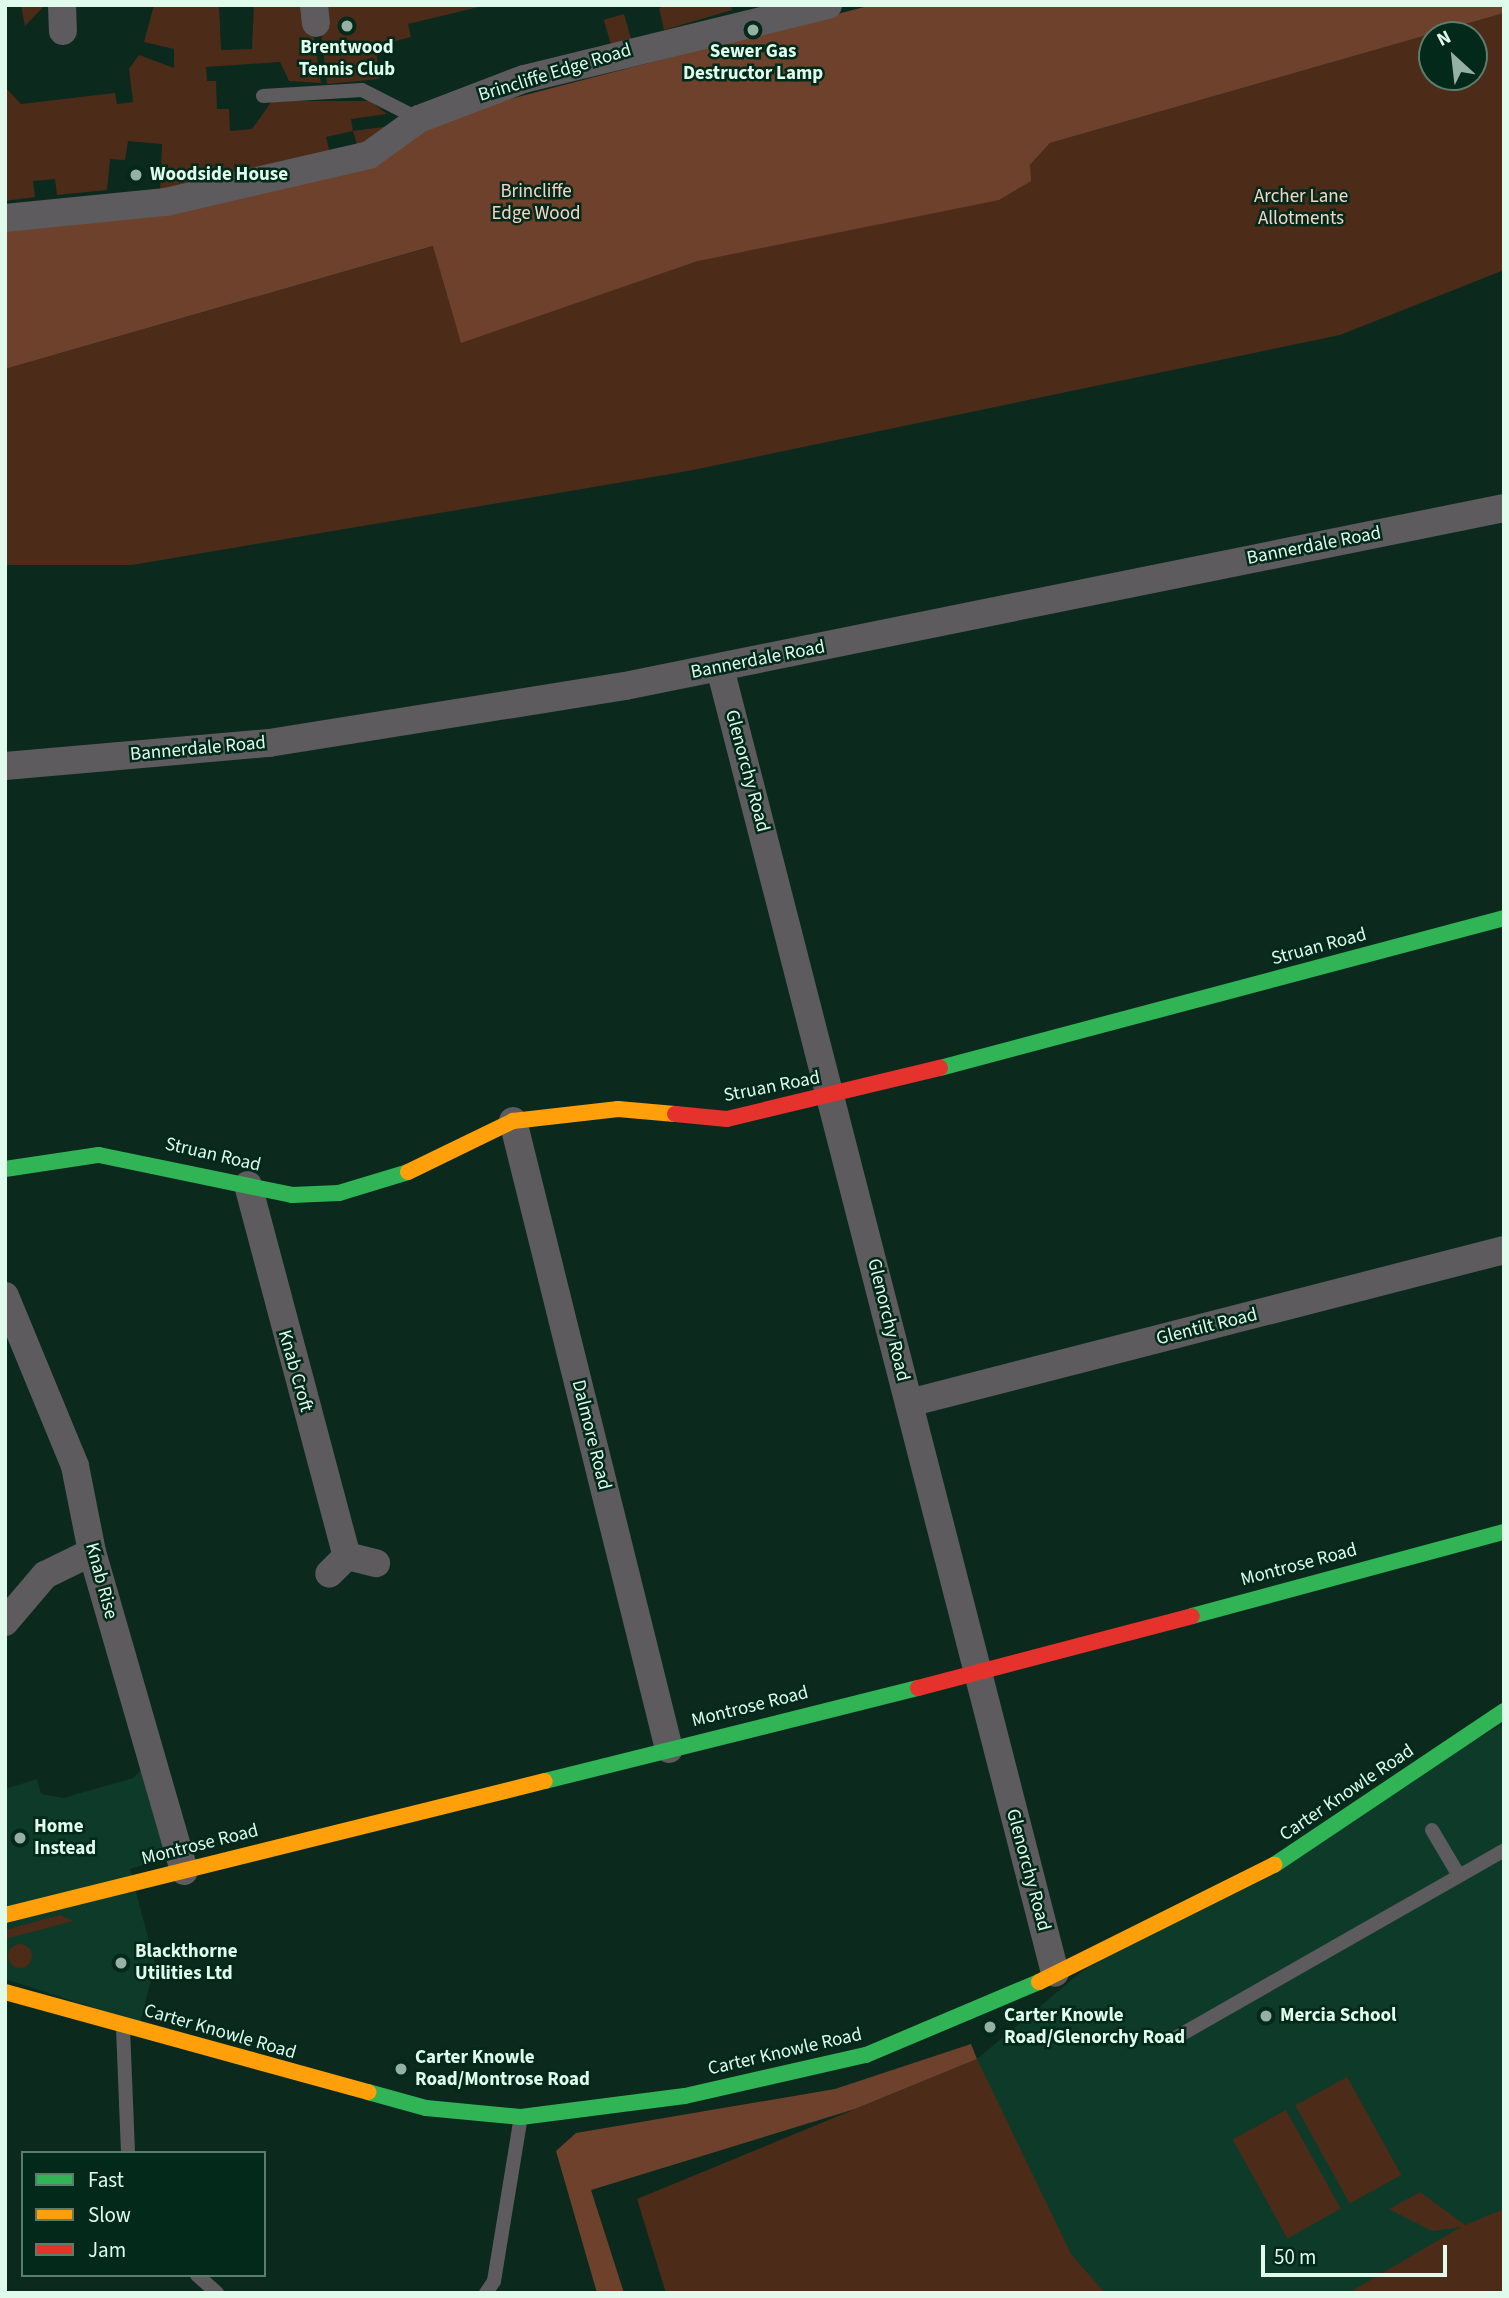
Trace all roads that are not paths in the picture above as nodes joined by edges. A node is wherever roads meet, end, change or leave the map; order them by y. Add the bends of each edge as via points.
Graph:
1 (828, 5) edge
2 (749, 14) edge
3 (263, 96) dead end
4 (419, 119) junction
5 (5, 218) edge
6 (1504, 508) edge
7 (720, 668) junction
8 (5, 766) edge
9 (1504, 918) edge
10 (832, 1097) junction
11 (513, 1121) junction
12 (5, 1169) edge
13 (248, 1185) junction
14 (1504, 1250) edge
15 (5, 1297) edge
16 (13, 1327) edge
17 (909, 1403) junction
18 (1504, 1532) edge
19 (92, 1552) junction
20 (376, 1563) dead end
21 (5, 1622) edge
22 (977, 1672) junction
23 (1504, 1711) edge
24 (669, 1749) junction
25 (1432, 1830) dead end
26 (1504, 1850) edge
27 (184, 1871) junction
28 (1458, 1874) junction
29 (5, 1915) edge
30 (1055, 1973) junction
31 (5, 1992) edge
32 (123, 2027) junction
33 (1175, 2038) dead end
34 (521, 2117) junction
35 (128, 2151) edge
36 (199, 2277) edge
37 (217, 2293) edge
38 (486, 2293) edge

1 - 2 street, Brincliffe Edge Road
2 - 4 street, Brincliffe Edge Road via 524,79
3 - 4 lane via 362,90
4 - 5 street, Brincliffe Edge Road via 369,155 166,202
6 - 7 street, Bannerdale Road
7 - 8 street, Bannerdale Road via 269,743
7 - 10 street, Glenorchy Road
9 - 10 street, Struan Road
10 - 11 street, Struan Road via 727,1119 618,1109
10 - 17 street, Glenorchy Road
11 - 13 street, Struan Road via 383,1184 292,1195
11 - 24 street, Dalmore Road
12 - 13 street, Struan Road via 99,1155
13 - 20 street, Knab Croft via 338,1565
14 - 17 street, Glentilt Road
15 - 16 street, Knab Rise
16 - 19 street, Knab Rise via 75,1466
17 - 22 street, Glenorchy Road
18 - 22 street, Montrose Road
19 - 21 street via 45,1575
19 - 27 street, Knab Rise
22 - 24 street, Montrose Road
22 - 30 street, Glenorchy Road
23 - 30 street, Carter Knowle Road via 1293,1856
24 - 27 street, Montrose Road
25 - 28 lane
26 - 28 lane
27 - 29 street, Montrose Road
28 - 33 lane
30 - 34 street, Carter Knowle Road via 866,2056 685,2096
31 - 32 street, Carter Knowle Road
32 - 34 street, Carter Knowle Road via 389,2101
32 - 35 lane
34 - 38 lane via 494,2281
36 - 37 lane

